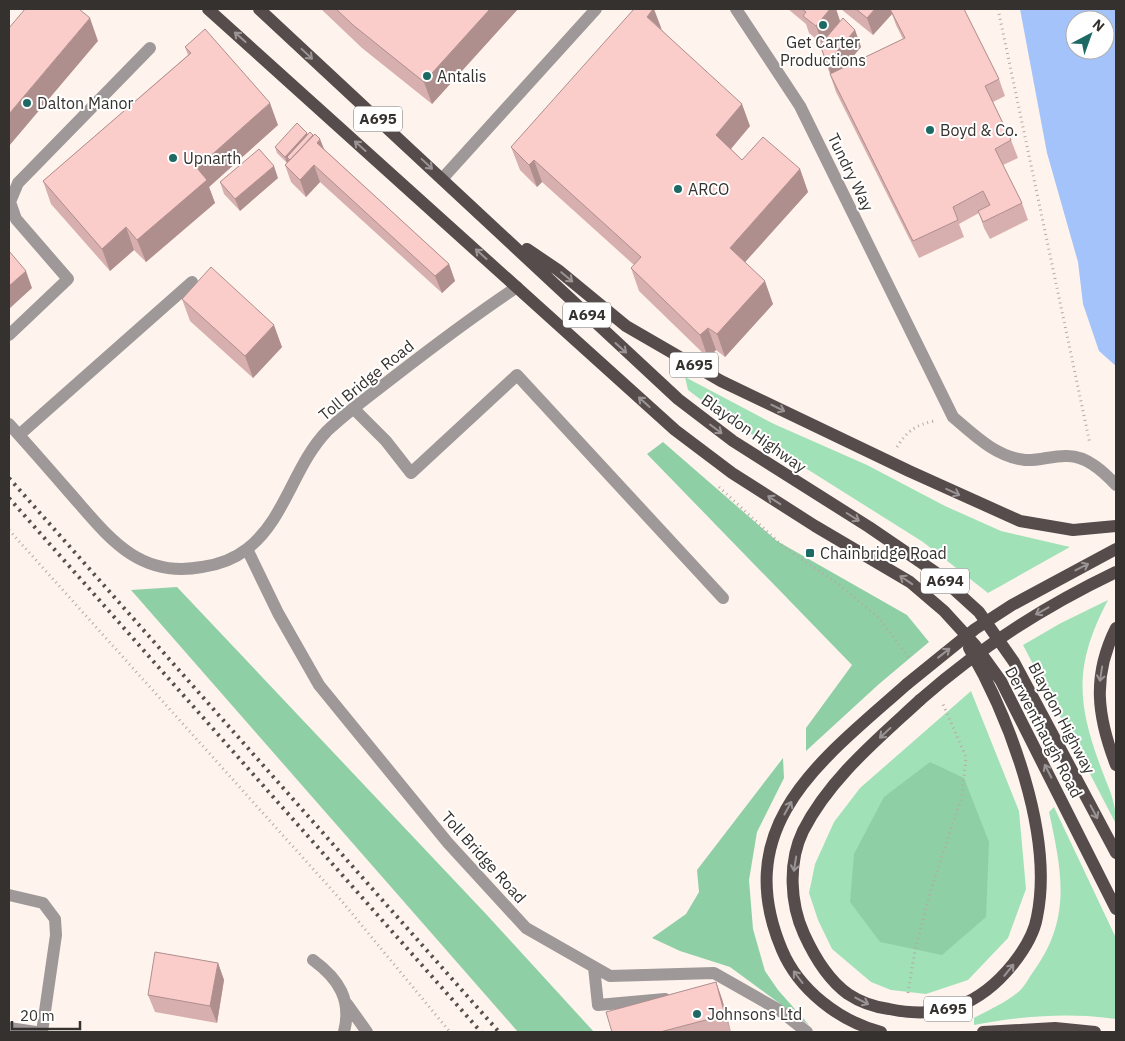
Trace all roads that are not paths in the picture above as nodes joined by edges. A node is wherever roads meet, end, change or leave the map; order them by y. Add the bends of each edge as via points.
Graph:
1 (208, 9) edge
2 (259, 9) edge
3 (596, 9) edge
4 (736, 9) edge
5 (150, 48) dead end
6 (442, 179) junction
7 (498, 229) junction
8 (192, 282) dead end
9 (517, 287) junction
10 (9, 335) edge
11 (353, 408) junction
12 (9, 424) edge
13 (19, 435) junction
14 (1116, 485) edge
15 (1116, 526) edge
16 (247, 549) junction
17 (1116, 549) edge
18 (1116, 572) edge
19 (723, 598) dead end
20 (944, 611) junction
21 (1116, 628) edge
22 (1116, 765) edge
23 (1116, 853) edge
24 (9, 895) edge
25 (1116, 909) edge
26 (314, 960) dead end
27 (594, 967) junction
28 (675, 998) edge
29 (344, 1000) junction
30 (9, 1028) edge
31 (36, 1032) edge
32 (42, 1032) edge
33 (344, 1032) edge
34 (367, 1032) edge
35 (807, 1032) edge
36 (881, 1032) edge
37 (983, 1032) edge
38 (1095, 1032) edge

9 -> 1 main road, A695
2 -> 6 main road, Blaydon Highway / A695
3 - 6 street
4 - 14 street, Tundry Way via 800,106 953,417 1003,454 1026,460 1069,455 1094,465
5 - 10 street via 18,183 10,202 16,219 68,279
6 - 7 main road, Blaydon Highway / A695
7 -> 15 main road, A695 via 558,270 626,326 721,381 909,472 1020,521 1073,530
7 -> 23 main road, Blaydon Highway / A694 via 696,414 935,572 979,612 1014,662
8 - 13 street
9 - 11 street, Toll Bridge Road
20 -> 9 main road, Derwenthaugh Road / A695 via 910,582 732,473 682,435
11 - 16 street, Toll Bridge Road via 326,432 302,462 273,520
11 - 19 street via 386,441 411,473 517,375
12 - 13 street, Toll Bridge Road
13 - 16 street, Toll Bridge Road via 113,542 141,561 161,568 187,570 217,565
16 - 27 street, Toll Bridge Road via 278,613 319,685 442,836 526,928
36 -> 17 main road, bridge via 830,1008 798,977 776,936 766,888 767,868 778,825 801,786 828,755 907,684 1005,610
18 -> 20 main road, A695, bridge via 1023,622 955,669 839,778 802,833 794,864 792,894 800,925 814,955 848,994 872,1006 900,1012 954,1008 980,997 1001,979 1030,941 1041,892 1042,858 1036,819 1017,756 991,692 970,650
25 -> 20 main road, Derwenthaugh Road / A695 via 1001,682 975,645
21 -> 22 main road via 1101,673 1099,696 1100,716
24 - 32 street via 43,903 55,920 55,953
26 - 29 street via 332,976
27 - 28 street via 598,1005
27 - 35 street, Toll Bridge Road via 610,976 714,973 779,1010
29 - 33 street via 348,1016
29 - 34 street
30 - 31 street
37 - 38 main road via 1055,1028

